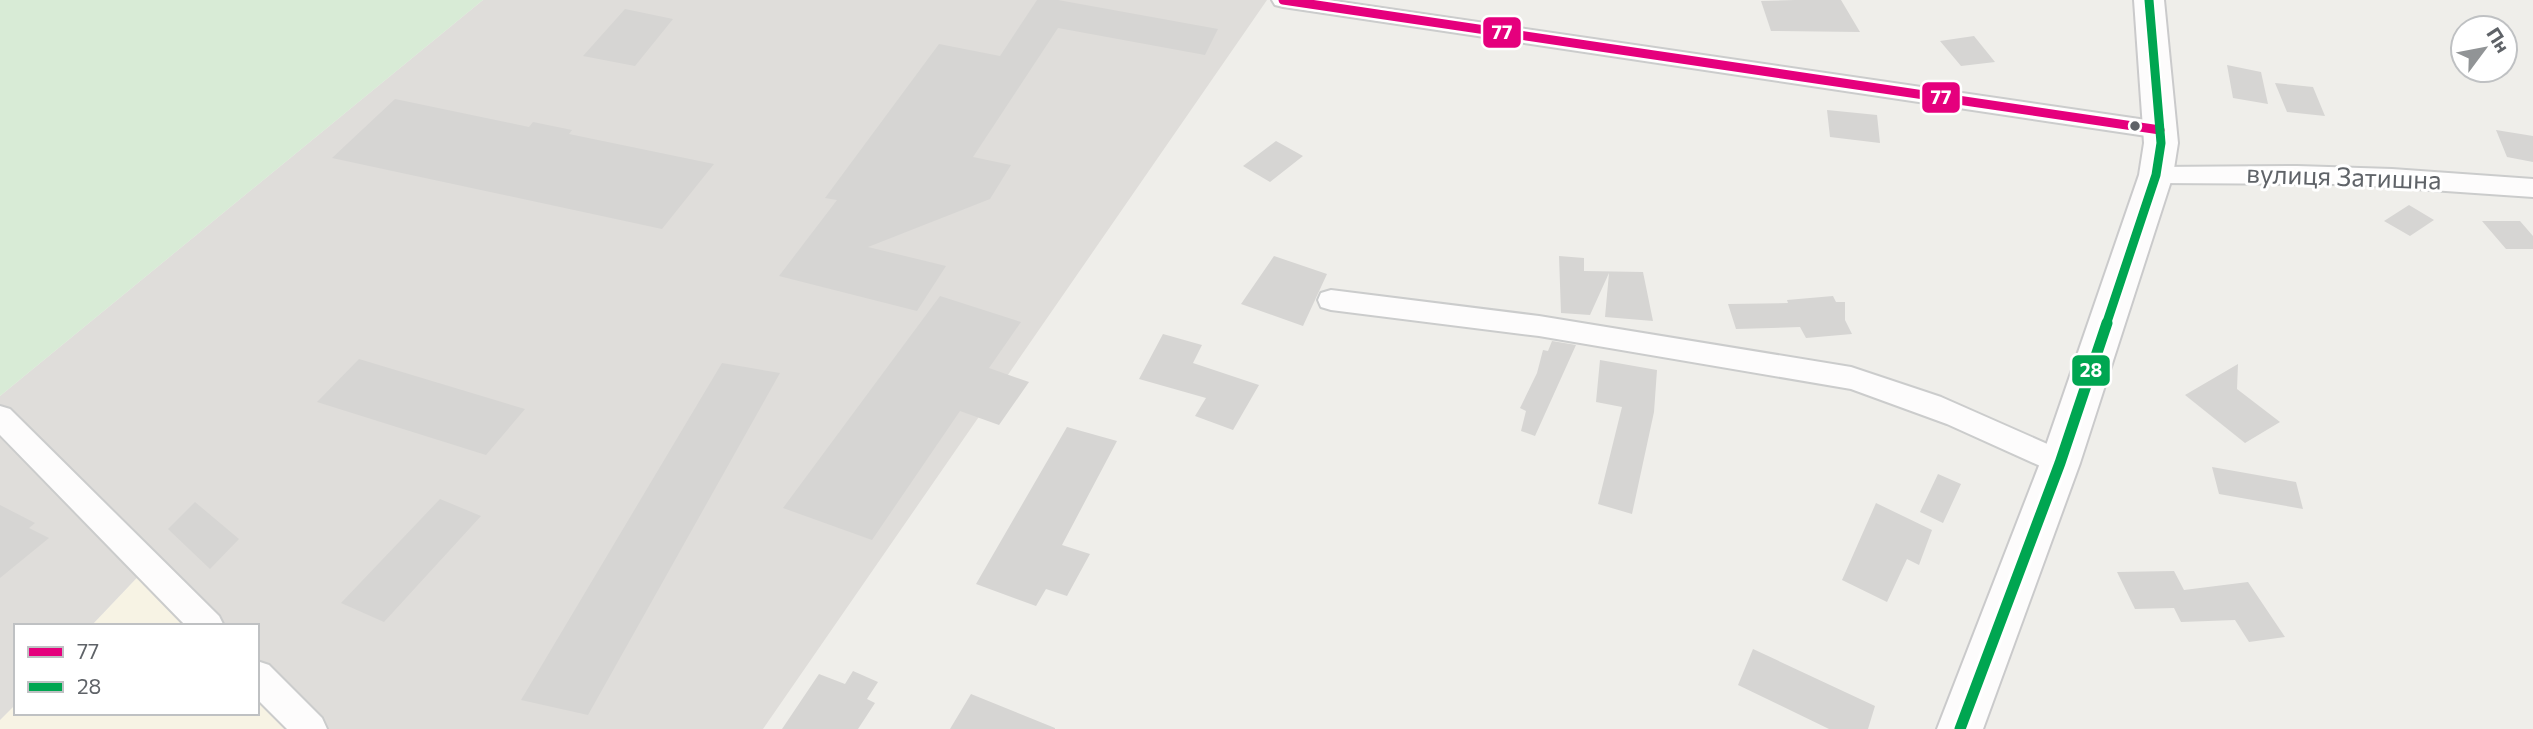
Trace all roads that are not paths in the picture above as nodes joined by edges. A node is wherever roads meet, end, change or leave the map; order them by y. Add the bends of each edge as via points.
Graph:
1 (1283, 0) edge
2 (2149, 0) edge
3 (2160, 130) junction
4 (2156, 175) junction
5 (2533, 188) edge
6 (1331, 300) dead end
7 (0, 417) edge
8 (2060, 463) junction
9 (206, 624) edge
10 (259, 678) edge
11 (310, 729) edge
12 (1960, 729) edge

1 - 3 street
2 - 3 street
3 - 4 street
4 - 5 street, вулиця Затишна via 2341,174
4 - 8 street
6 - 8 street via 1539,326 1851,378 1950,411
7 - 9 street
8 - 12 street
10 - 11 street

